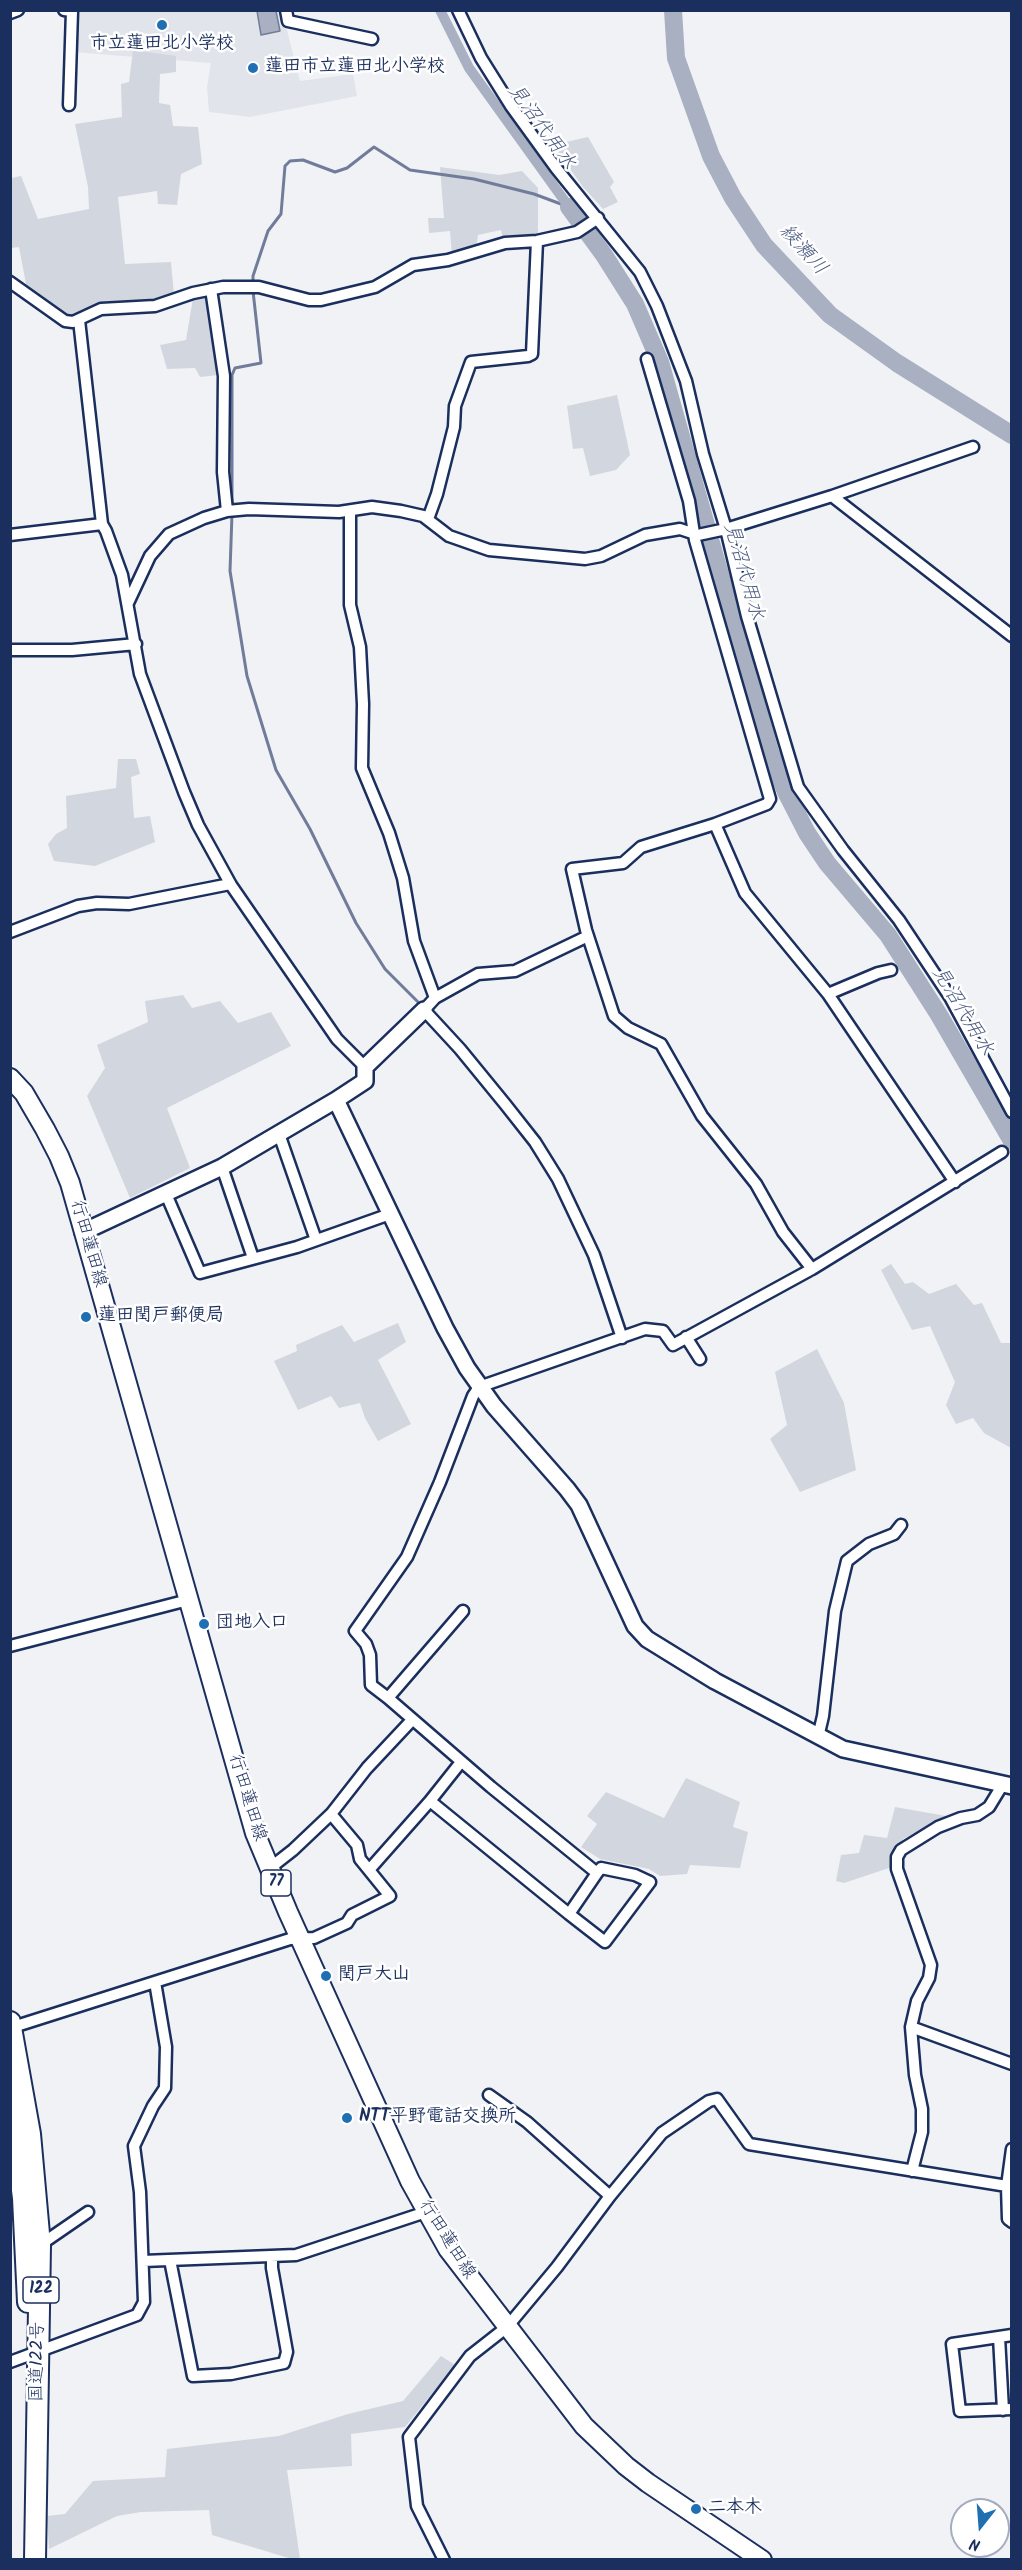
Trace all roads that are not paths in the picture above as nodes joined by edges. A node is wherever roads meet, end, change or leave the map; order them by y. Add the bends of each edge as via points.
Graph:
1 (18, 10) edge
2 (64, 10) edge
3 (285, 10) edge
4 (458, 10) edge
5 (10, 13) edge
6 (372, 39) dead end
7 (69, 105) dead end
8 (595, 220) junction
9 (537, 241) junction
10 (10, 282) edge
11 (211, 289) junction
12 (79, 320) junction
13 (647, 359) dead end
14 (973, 447) dead end
15 (832, 496) junction
16 (227, 511) junction
17 (350, 512) junction
18 (429, 519) junction
19 (102, 524) junction
20 (726, 529) junction
21 (10, 535) edge
22 (696, 535) junction
23 (128, 603) junction
24 (1011, 636) edge
25 (136, 644) junction
26 (10, 650) edge
27 (715, 824) junction
28 (230, 884) junction
29 (10, 932) edge
30 (588, 936) junction
31 (891, 970) dead end
32 (828, 994) junction
33 (435, 998) junction
34 (424, 1010) junction
35 (365, 1067) junction
36 (10, 1078) edge
37 (336, 1100) junction
38 (1011, 1112) edge
39 (279, 1134) junction
40 (1002, 1152) dead end
41 (222, 1167) junction
42 (955, 1182) junction
43 (166, 1194) junction
44 (390, 1214) junction
45 (82, 1233) junction
46 (316, 1240) junction
47 (253, 1258) junction
48 (812, 1269) junction
49 (686, 1337) junction
50 (622, 1338) junction
51 (700, 1359) dead end
52 (479, 1387) junction
53 (901, 1525) dead end
54 (188, 1600) junction
55 (463, 1611) dead end
56 (10, 1646) edge
57 (388, 1698) junction
58 (412, 1720) junction
59 (818, 1737) junction
60 (461, 1762) junction
61 (1007, 1785) edge
62 (430, 1801) junction
63 (331, 1814) junction
64 (270, 1868) junction
65 (369, 1870) junction
66 (597, 1873) junction
67 (569, 1914) junction
68 (302, 1940) junction
69 (155, 1982) junction
70 (11, 2026) edge
71 (911, 2027) junction
72 (1011, 2064) edge
73 (489, 2095) dead end
74 (10, 2097) edge
75 (1011, 2150) edge
76 (912, 2171) junction
77 (1007, 2186) junction
78 (610, 2196) junction
79 (88, 2212) dead end
80 (426, 2212) junction
81 (1011, 2222) edge
82 (40, 2245) junction
83 (272, 2256) junction
84 (170, 2260) junction
85 (143, 2261) junction
86 (507, 2327) junction
87 (1011, 2336) edge
88 (999, 2337) junction
89 (26, 2356) edge
90 (1007, 2409) edge
91 (752, 2557) edge
92 (23, 2559) edge
93 (35, 2559) edge
94 (444, 2559) edge

1 - 5 street
2 - 7 street via 72,11
3 - 6 street via 288,21
4 - 8 street via 511,106
8 - 9 street via 582,230
8 - 20 street via 640,272 671,339
9 - 11 street via 505,243 448,260 413,265 375,287 321,300 259,287
9 - 18 street via 532,354 471,362 455,406 454,427
10 - 12 street via 65,321
11 - 12 street via 155,306 101,309
11 - 16 street via 224,376 223,472
12 - 19 street
13 - 22 street
14 - 15 street
15 - 20 street
15 - 24 street
16 - 17 street
16 - 23 street via 169,534 150,556
17 - 18 street via 372,507
17 - 33 street via 350,605 360,647 362,768 389,833 403,878 414,941
18 - 22 street via 449,536 489,550 585,559 601,556 645,535 680,529
19 - 21 street
19 - 23 street via 122,575
20 - 22 street
20 - 38 street via 798,787 898,920 950,997
22 - 27 street via 770,799 767,804
23 - 25 street
25 - 26 street
25 - 28 street via 140,674 184,792
27 - 30 street via 641,847 623,863 572,869
27 - 32 street via 745,893
28 - 29 street via 129,904 78,906
28 - 35 street via 337,1039
30 - 33 street via 514,971 478,975
30 - 48 street via 614,1016 628,1028 661,1044 702,1116 756,1184 783,1232
31 - 32 street
32 - 42 street
33 - 34 street
34 - 35 street
34 - 50 street via 511,1111 558,1179 594,1255
35 - 37 street via 365,1081
36 - 45 main road, 行田蓮田線 / 77 via 24,1093 59,1156
37 - 39 street
37 - 44 street
39 - 41 street
39 - 46 street
40 - 42 street
41 - 43 street
41 - 47 street
42 - 48 street
43 - 45 street
43 - 47 street via 200,1273
44 - 46 street
44 - 52 street via 445,1328
45 - 54 main road, 行田蓮田線 / 77
46 - 47 street
48 - 49 street
49 - 50 street via 673,1345 663,1331 645,1329
49 - 51 street
50 - 52 street
52 - 57 street via 407,1557 355,1631 370,1655 371,1685
52 - 59 street via 579,1505 635,1626 647,1639
53 - 59 street via 894,1534 869,1544 847,1561 835,1611 824,1716
54 - 56 street
54 - 64 main road, 行田蓮田線 / 77 via 255,1833
55 - 57 street
57 - 58 street
58 - 60 street
58 - 63 street
59 - 61 street via 865,1755
60 - 62 street
60 - 66 street
61 - 71 street via 977,1815 938,1827 901,1850 897,1857 897,1869 931,1965
62 - 65 street
62 - 67 street
63 - 64 street
63 - 65 street via 357,1845 360,1859
64 - 68 main road, 行田蓮田線 / 77
65 - 68 street via 390,1896 352,1915 347,1923
66 - 67 street
66 - 67 street via 601,1868 650,1882 604,1942
68 - 69 street via 290,1939
68 - 80 main road, 行田蓮田線 / 77
69 - 70 street
69 - 85 street via 166,2047 165,2088 134,2146
70 - 82 highway, 国道122号 / 122 via 30,2134
71 - 72 street
71 - 76 street via 922,2109 922,2132
73 - 78 street via 527,2122
74 - 89 highway, 国道122号 / 122 via 23,2198 28,2295
75 - 77 street
76 - 77 street
76 - 78 street via 748,2144 717,2099 662,2133
77 - 81 street
78 - 86 street
79 - 82 street
80 - 83 street via 296,2255
80 - 86 main road, 行田蓮田線 / 77 via 448,2249
82 - 89 highway, 国道122号 / 122
83 - 84 street
83 - 84 street via 286,2352 284,2363 231,2374 193,2376
84 - 85 street
85 - 89 street via 144,2302 137,2315
86 - 91 main road, 行田蓮田線 / 77 via 565,2403 604,2446 648,2483
86 - 94 street via 470,2356 409,2437 417,2506
87 - 88 street
88 - 90 street
88 - 90 street via 952,2344 960,2411
89 - 92 highway, 国道122号 / 122
89 - 93 highway, 国道122号 / 122

